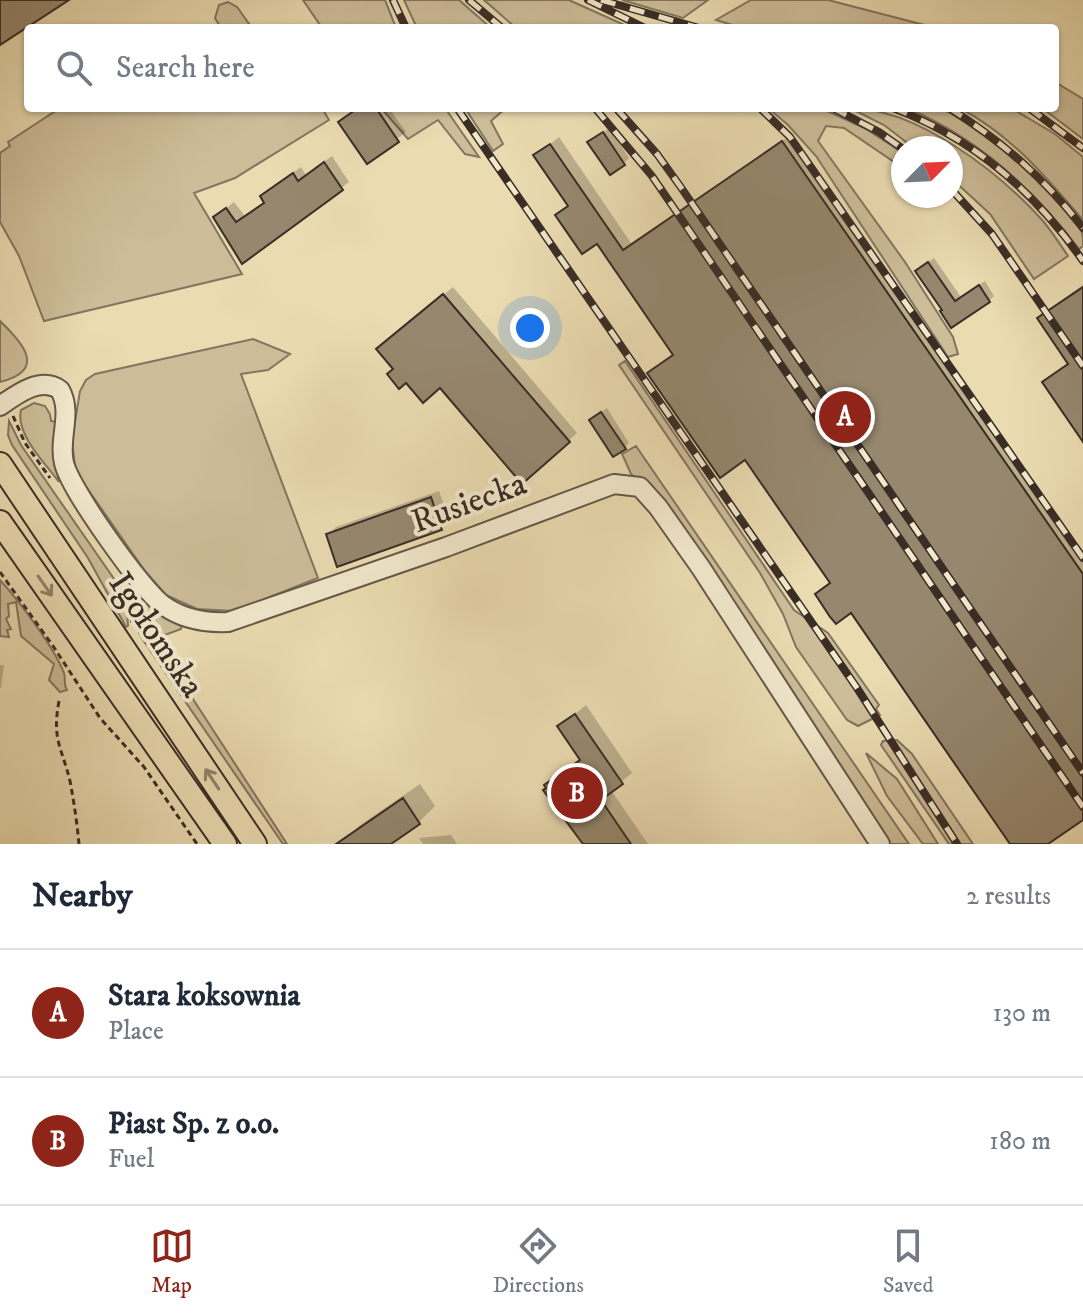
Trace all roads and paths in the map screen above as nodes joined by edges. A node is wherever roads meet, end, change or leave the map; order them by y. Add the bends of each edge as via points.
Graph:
1 (5, 409) edge
2 (0, 464) edge
3 (52, 482) dead end
4 (0, 522) edge
5 (0, 572) edge
6 (129, 593) dead end
7 (133, 630) dead end
8 (59, 701) dead end
9 (79, 844) edge
10 (197, 844) edge
11 (225, 844) edge
12 (255, 844) edge
13 (880, 844) edge

1 - 3 path
1 - 13 street, Rusiecka via 26,390 57,388 66,416 62,453 73,486 148,591 175,612 210,623 228,622 614,484 640,487 701,568
12 -> 2 main road, Igołomska
4 -> 11 main road, Igołomska
5 - 10 path via 100,718 144,767
6 - 7 path
8 - 9 path via 55,737 67,768

